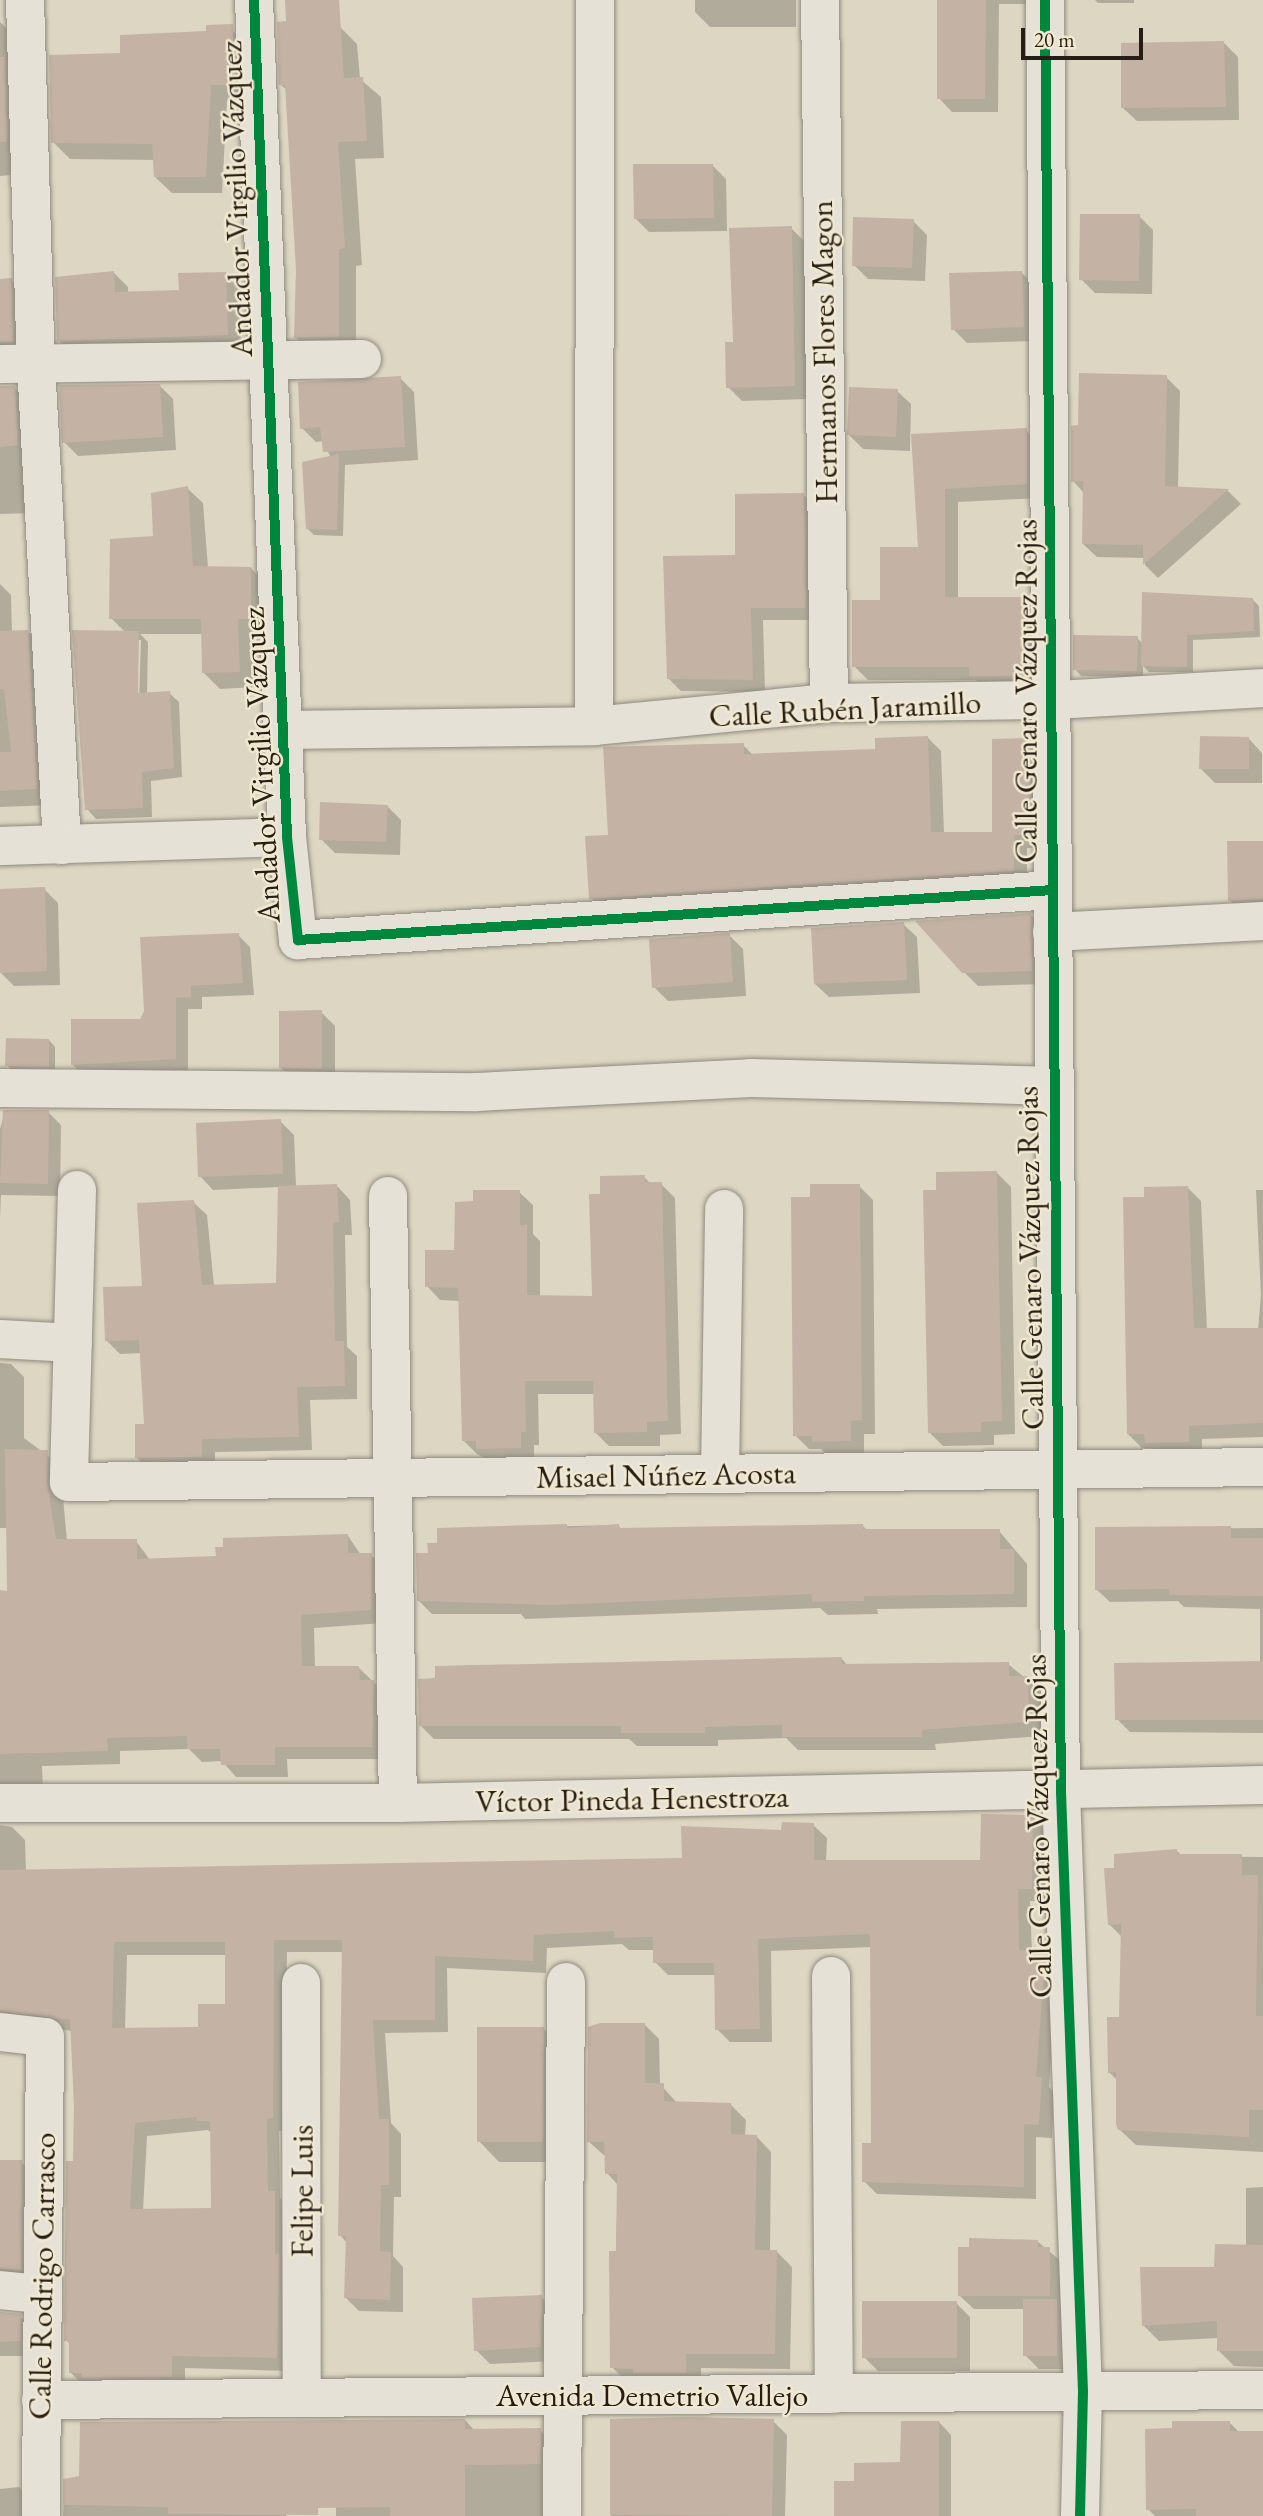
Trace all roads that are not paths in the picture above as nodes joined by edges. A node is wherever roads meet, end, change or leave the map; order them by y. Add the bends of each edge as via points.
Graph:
1 (25, 0) edge
2 (254, 0) edge
3 (596, 0) edge
4 (820, 0) edge
5 (1045, 0) edge
6 (362, 359) dead end
7 (268, 360) junction
8 (18, 364) edge
9 (1263, 688) edge
10 (1055, 700) junction
11 (829, 703) junction
12 (594, 726) junction
13 (283, 730) junction
14 (287, 837) junction
15 (62, 845) junction
16 (0, 846) edge
17 (1052, 890) junction
18 (1263, 921) edge
19 (1052, 932) junction
20 (1055, 1086) junction
21 (0, 1088) edge
22 (77, 1190) dead end
23 (388, 1196) dead end
24 (723, 1209) dead end
25 (0, 1339) edge
26 (73, 1343) junction
27 (1263, 1467) edge
28 (1058, 1470) junction
29 (720, 1474) junction
30 (396, 1478) junction
31 (1263, 1785) edge
32 (1061, 1792) junction
33 (0, 1803) edge
34 (398, 1803) junction
35 (831, 1976) dead end
36 (566, 1982) dead end
37 (301, 1983) dead end
38 (0, 2032) edge
39 (0, 2290) edge
40 (40, 2294) junction
41 (1263, 2390) edge
42 (1083, 2392) junction
43 (834, 2394) junction
44 (563, 2396) junction
45 (302, 2398) junction
46 (41, 2400) junction
47 (41, 2516) edge
48 (562, 2516) edge
49 (1080, 2516) edge

1 - 8 street
2 - 7 street, Andador Virgilio Vázquez
3 - 12 street
4 - 11 street, Hermanos Flores Magon
5 - 10 street, Calle Genaro Vázquez Rojas
6 - 7 street
7 - 8 street
7 - 13 street, Andador Virgilio Vázquez
8 - 15 street
9 - 10 street, Calle Rubén Jaramillo
10 - 11 street, Calle Rubén Jaramillo
10 - 17 street, Calle Genaro Vázquez Rojas
11 - 12 street, Calle Rubén Jaramillo
12 - 13 street, Calle Rubén Jaramillo
13 - 14 street, Andador Virgilio Vázquez
14 - 15 street
14 - 17 street, Andador Virgilio Vázquez via 298,940
15 - 16 street
17 - 19 street, Calle Genaro Vázquez Rojas
18 - 19 street
19 - 20 street, Calle Genaro Vázquez Rojas
20 - 21 street via 751,1078 477,1093
20 - 28 street, Calle Genaro Vázquez Rojas
22 - 26 street
23 - 30 street
24 - 29 street
25 - 26 street
26 - 30 street, Misael Núñez Acosta via 69,1482
27 - 28 street, Misael Núñez Acosta
28 - 29 street, Misael Núñez Acosta
28 - 32 street, Calle Genaro Vázquez Rojas
29 - 30 street, Misael Núñez Acosta
30 - 34 street
31 - 32 street, Víctor Pineda Henestroza
32 - 34 street, Víctor Pineda Henestroza
32 - 42 street, Calle Genaro Vázquez Rojas
33 - 34 street, Víctor Pineda Henestroza
35 - 43 street
36 - 44 street
37 - 45 street, Felipe Luis
38 - 40 street, Calle Rodrigo Carrasco via 45,2037
39 - 40 street
40 - 46 street, Calle Rodrigo Carrasco
41 - 42 street, Avenida Demetrio Vallejo
42 - 43 street, Avenida Demetrio Vallejo
42 - 49 street, Calle Genaro Vázquez Rojas
43 - 44 street, Avenida Demetrio Vallejo
44 - 45 street, Avenida Demetrio Vallejo
44 - 48 street
45 - 46 street, Avenida Demetrio Vallejo
46 - 47 street, Calle Rodrigo Carrasco

